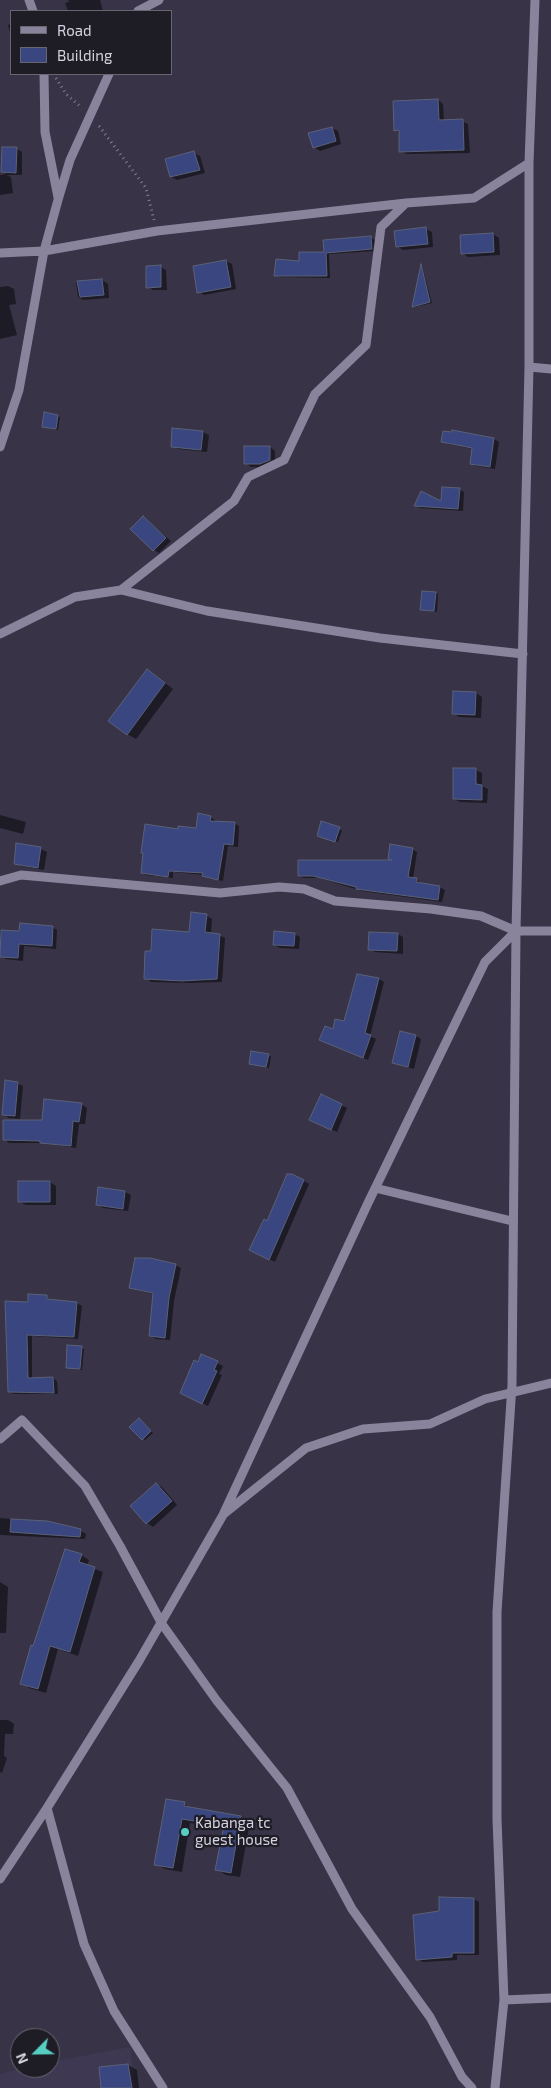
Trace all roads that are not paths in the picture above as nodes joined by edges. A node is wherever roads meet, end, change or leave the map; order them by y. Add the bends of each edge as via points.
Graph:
1 (158, 0) edge
2 (535, 0) edge
3 (140, 10) edge
4 (44, 75) edge
5 (109, 75) edge
6 (529, 163) junction
7 (58, 200) junction
8 (406, 203) junction
9 (44, 250) junction
10 (0, 253) edge
11 (529, 367) junction
12 (551, 369) edge
13 (0, 447) edge
14 (122, 590) junction
15 (0, 634) edge
16 (523, 654) junction
17 (0, 881) edge
18 (516, 931) junction
19 (551, 931) edge
20 (375, 1188) junction
21 (512, 1221) junction
22 (551, 1383) edge
23 (511, 1392) junction
24 (0, 1439) edge
25 (223, 1515) junction
26 (162, 1624) junction
27 (47, 1808) junction
28 (0, 1879) edge
29 (551, 1998) edge
30 (504, 2000) junction
31 (162, 2088) edge
32 (472, 2088) edge
33 (495, 2088) edge

1 - 3 street
2 - 6 street
4 - 7 street via 45,132
5 - 7 street via 70,160
6 - 8 street via 474,198
6 - 11 street
7 - 9 street
8 - 9 street via 157,231
8 - 14 street via 381,227 366,345 315,394 284,460 248,477 234,501
9 - 10 street
9 - 13 street via 19,390
11 - 12 street
11 - 16 street
14 - 15 street via 75,597
14 - 16 street via 207,611 380,638
16 - 18 street
17 - 18 street via 21,875 220,893 304,889 335,902 481,916
18 - 19 street
18 - 20 street via 485,962
18 - 21 street
20 - 21 street
20 - 25 street
21 - 23 street
22 - 23 street
23 - 25 street via 485,1399 430,1424 363,1429 306,1448
23 - 30 street via 496,1612 497,1819
24 - 26 street via 22,1420 85,1486
25 - 26 street
26 - 27 street
26 - 32 street via 217,1701 287,1788 352,1908 430,2017 462,2077
27 - 28 street
27 - 31 street via 84,1944 114,2011
29 - 30 street
30 - 33 street

